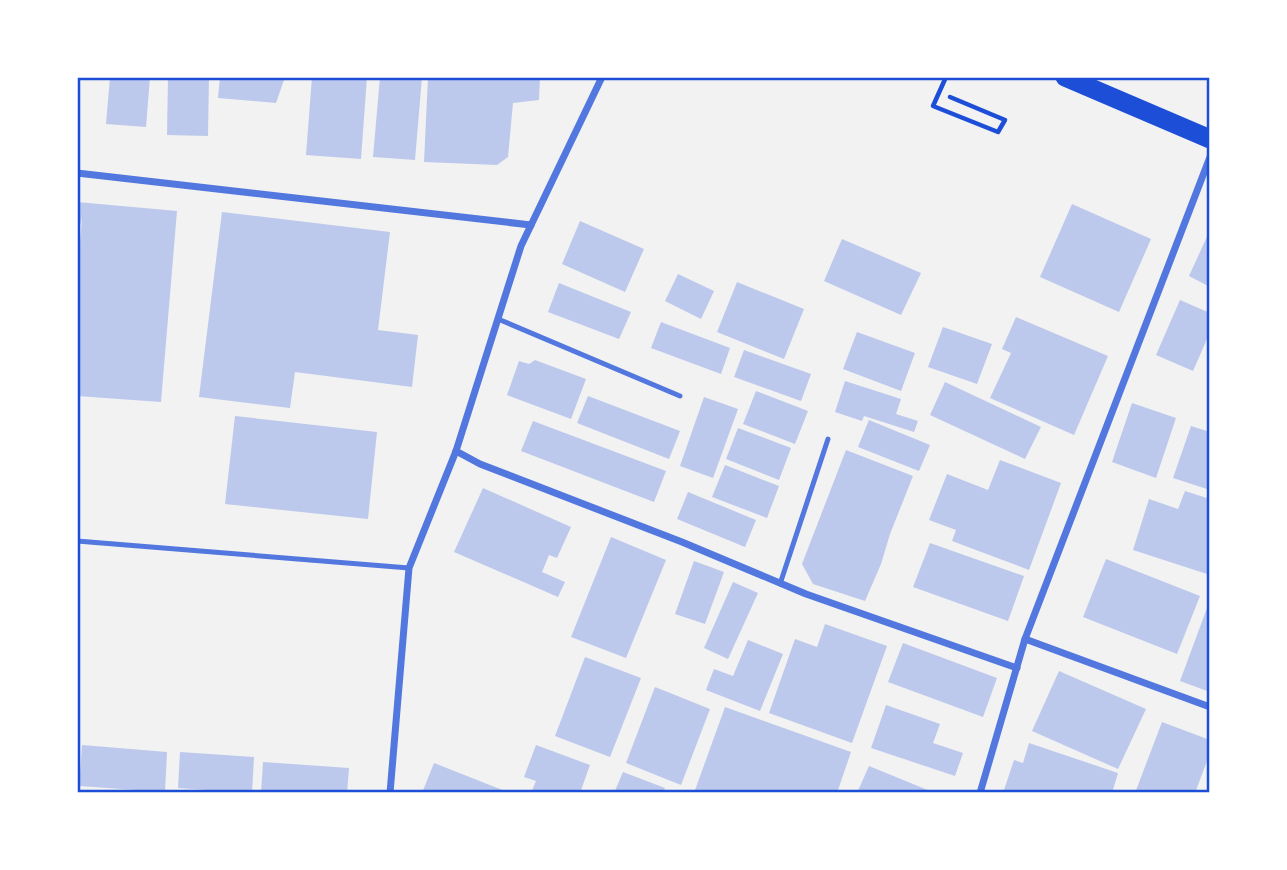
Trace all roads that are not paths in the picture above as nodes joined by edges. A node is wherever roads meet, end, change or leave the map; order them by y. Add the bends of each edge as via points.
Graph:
1 (602, 77) edge
2 (1065, 77) edge
3 (1210, 139) edge
4 (1210, 157) edge
5 (77, 173) edge
6 (531, 225) junction
7 (498, 320) junction
8 (680, 396) dead end
9 (828, 439) dead end
10 (456, 451) junction
11 (77, 541) edge
12 (409, 568) junction
13 (780, 583) junction
14 (1026, 639) junction
15 (1017, 668) junction
16 (1210, 707) edge
17 (390, 793) edge
18 (980, 793) edge

1 - 6 street
2 - 3 highway
4 - 14 street
5 - 6 street
6 - 7 street
7 - 8 lane
7 - 10 street
9 - 13 lane
10 - 12 street
10 - 13 street
11 - 12 lane
12 - 17 street
13 - 15 street
14 - 15 street
14 - 16 street
15 - 18 street

